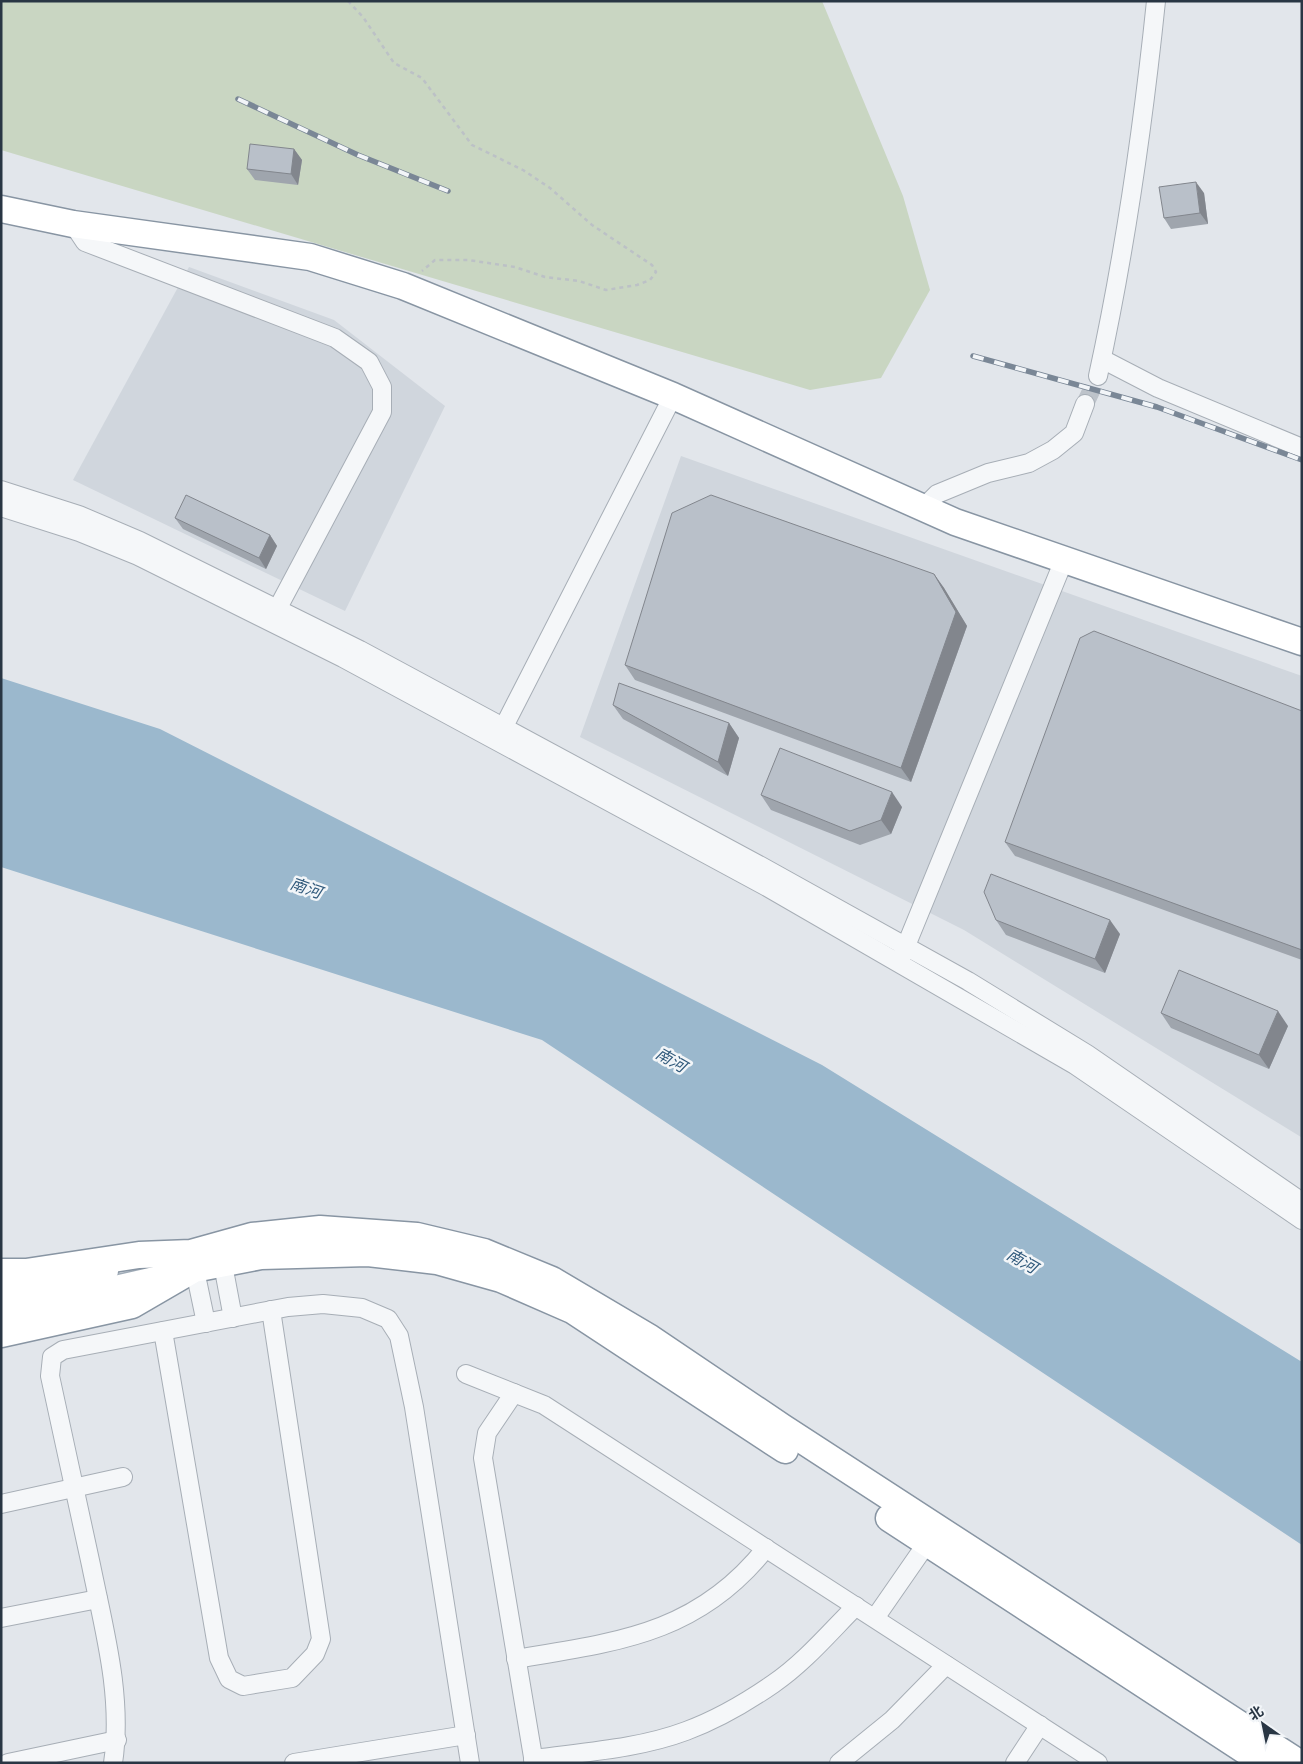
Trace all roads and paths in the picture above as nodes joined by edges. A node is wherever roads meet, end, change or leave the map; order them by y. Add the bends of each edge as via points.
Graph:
1 (348, 1) edge
2 (1156, 1) edge
3 (1, 209) edge
4 (73, 224) junction
5 (403, 286) junction
6 (1102, 359) junction
7 (1098, 376) tunnel mouth
8 (670, 402) junction
9 (1085, 404) tunnel mouth
10 (1302, 448) edge
11 (1, 490) edge
12 (1, 507) edge
13 (923, 508) junction
14 (1062, 566) junction
15 (274, 615) junction
16 (1302, 642) edge
17 (1302, 658) edge
18 (500, 734) junction
19 (906, 946) junction
20 (899, 963) junction
21 (1302, 1202) edge
22 (1302, 1220) edge
23 (220, 1254) junction
24 (193, 1261) junction
25 (1, 1272) edge
26 (1, 1294) edge
27 (271, 1310) junction
28 (1, 1313) edge
29 (233, 1318) junction
30 (206, 1323) junction
31 (163, 1331) junction
32 (1, 1334) edge
33 (466, 1374) dead end
34 (514, 1393) junction
35 (123, 1477) dead end
36 (74, 1488) junction
37 (1, 1504) edge
38 (928, 1543) junction
39 (766, 1548) junction
40 (98, 1599) junction
41 (856, 1606) junction
42 (1, 1618) edge
43 (875, 1618) junction
44 (516, 1659) junction
45 (946, 1664) junction
46 (1040, 1725) junction
47 (466, 1734) junction
48 (116, 1740) junction
49 (533, 1761) edge
50 (8, 1763) edge
51 (113, 1763) edge
52 (294, 1763) edge
53 (470, 1763) edge
54 (839, 1763) edge
55 (1015, 1763) edge
56 (1098, 1763) edge
57 (1264, 1763) edge
58 (1299, 1763) edge

1 - 5 path via 363,17 394,63 422,78 472,145 523,170 550,188 592,225 652,265 656,272 650,280 637,286 606,290 515,267 468,260 435,260
2 - 6 street via 1144,108
3 - 4 highway
4 - 5 highway via 310,257
4 - 15 street via 86,242 335,338 369,362 374,371 382,387 382,412
5 - 8 highway via 565,350
6 - 7 street
6 - 10 street via 1158,388
8 - 13 highway
8 - 14 highway via 946,532
8 - 18 street
9 - 13 street via 1074,433 1053,450 1029,463 988,473 937,494
11 - 15 street via 79,515 140,541
12 - 15 street via 79,532
13 - 14 highway
14 - 16 highway
14 - 17 highway
14 - 19 street
15 - 18 street via 344,658
18 - 19 street
18 - 20 street
19 - 20 street
19 - 21 street via 1087,1054
20 - 22 street via 1075,1065
23 - 24 highway
23 - 29 street
23 - 38 highway via 368,1253 437,1261 501,1279 572,1310
23 - 58 highway via 252,1236 320,1229 417,1236 484,1252 552,1280 650,1338
24 - 25 highway via 139,1255 26,1272
24 - 26 main road
24 - 28 main road
24 - 30 street
24 - 32 highway via 132,1305
27 - 29 street
27 - 31 street via 321,1639 315,1654 292,1678 243,1686 229,1678 218,1658
27 - 47 street via 323,1304 362,1308 388,1319 399,1336 414,1407
29 - 30 street
30 - 31 street
31 - 36 street via 63,1350 52,1357 50,1376
33 - 34 street
34 - 39 street via 544,1405
34 - 44 street via 487,1433 483,1458
35 - 36 street
36 - 37 street
36 - 40 street
38 - 43 street
38 - 57 highway
39 - 41 street
39 - 44 street via 727,1590 691,1615 655,1631 608,1644
40 - 42 street
40 - 48 street via 117,1708
41 - 43 street
41 - 49 street via 774,1684 726,1713 686,1731 618,1748
43 - 45 street
44 - 49 street
45 - 46 street
45 - 54 street via 892,1720
46 - 55 street
46 - 56 street
47 - 52 street
47 - 53 street
48 - 50 street
48 - 51 street

